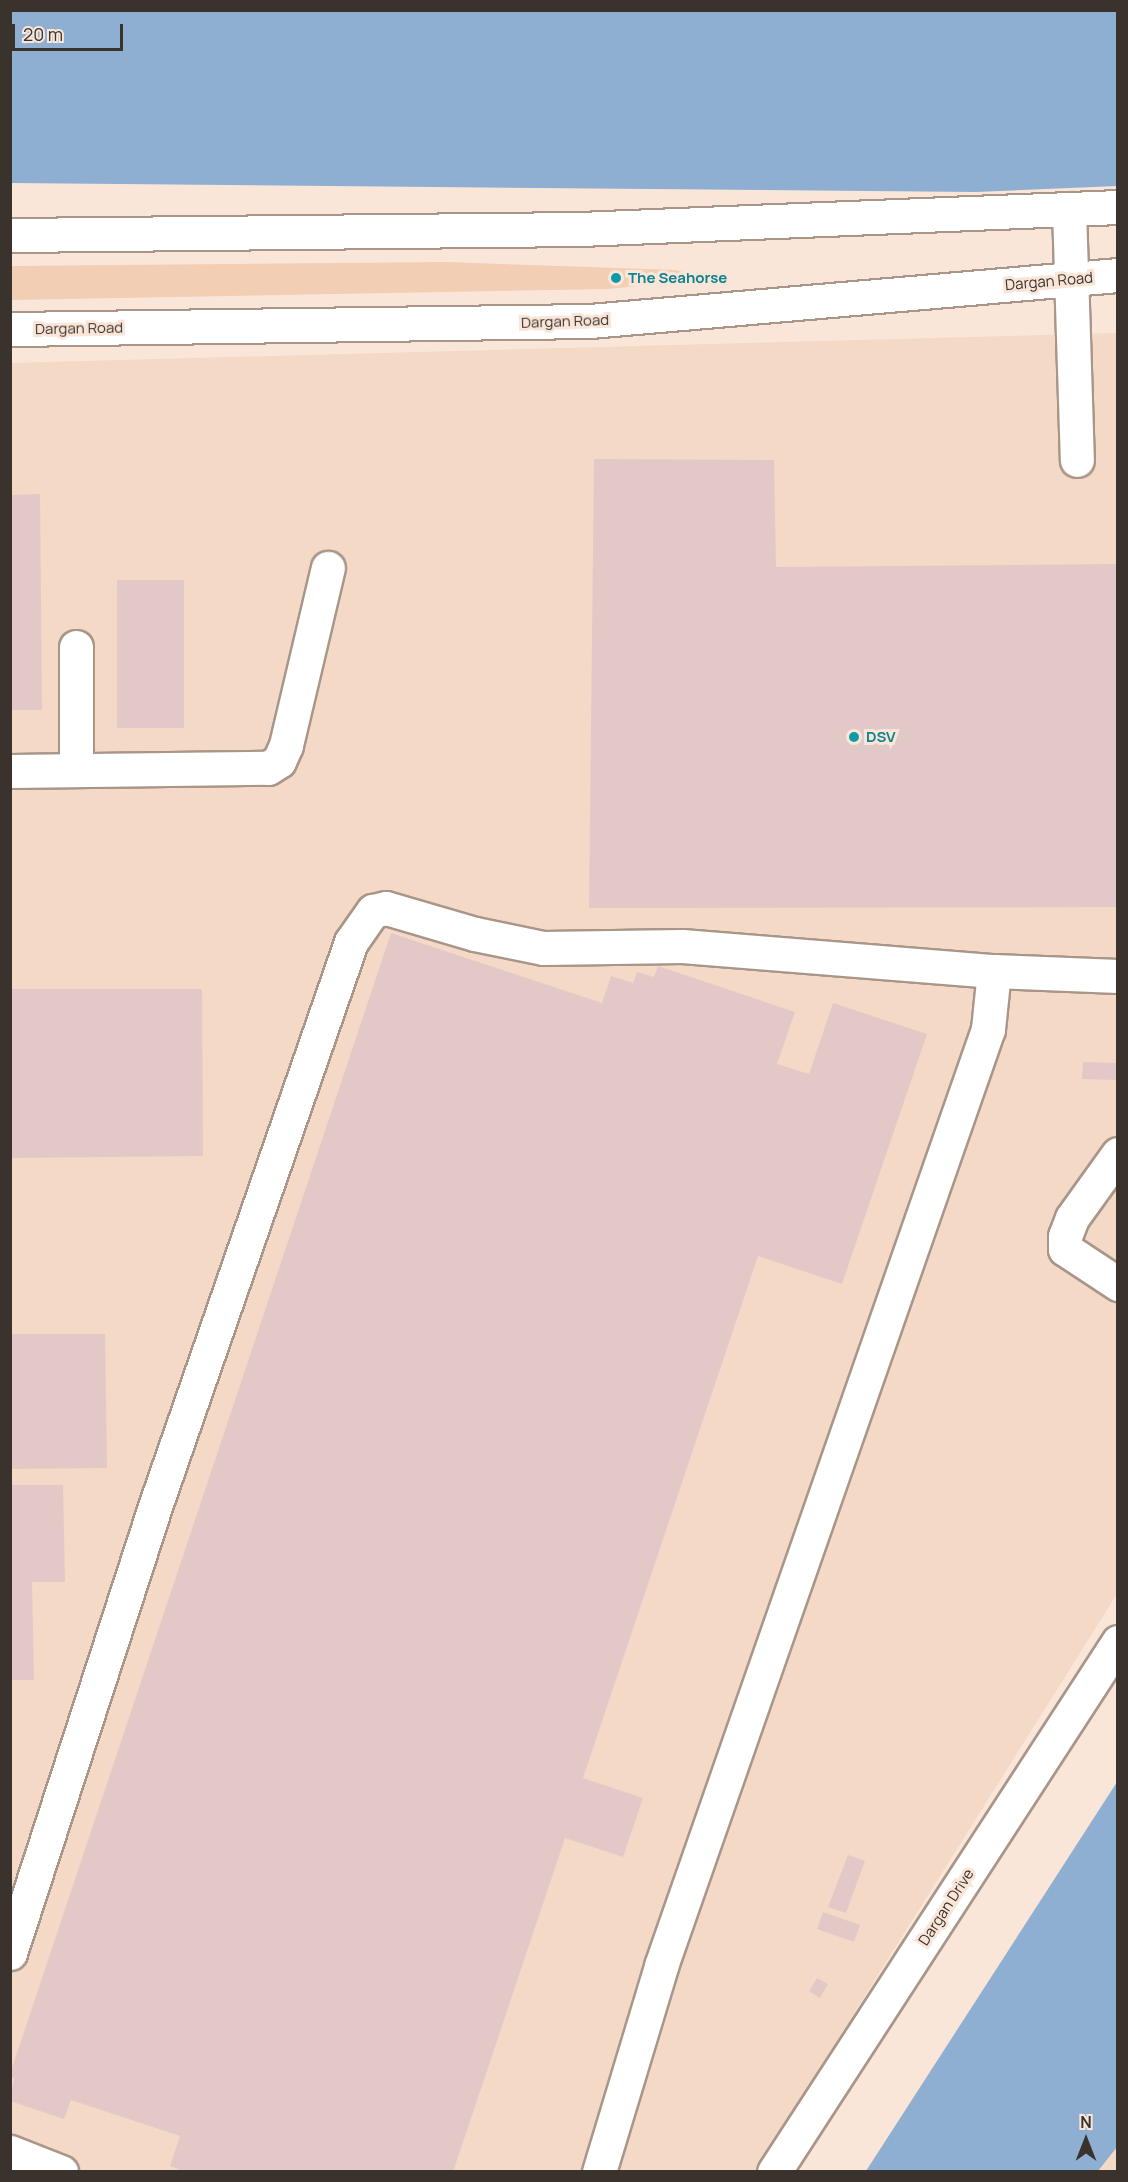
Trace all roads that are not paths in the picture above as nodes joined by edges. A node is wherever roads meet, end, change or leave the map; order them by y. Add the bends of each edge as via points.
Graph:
1 (1118, 207) edge
2 (1069, 209) junction
3 (10, 235) edge
4 (1118, 275) edge
5 (1072, 279) junction
6 (10, 329) edge
7 (1077, 460) dead end
8 (328, 568) dead end
9 (76, 647) dead end
10 (10, 771) edge
11 (76, 771) junction
12 (994, 971) junction
13 (1118, 976) edge
14 (1118, 1154) edge
15 (1118, 1284) edge
16 (1118, 1642) edge
17 (10, 1953) edge
18 (10, 2152) edge
19 (61, 2172) edge
20 (599, 2172) edge
21 (774, 2172) edge

1 - 2 street
2 - 3 street via 580,229
2 - 5 street
4 - 5 street, Dargan Road
5 - 6 street, Dargan Road via 590,321
5 - 7 street
8 - 11 street via 279,761 257,770
9 - 11 street
10 - 11 street
12 - 13 street
12 - 17 street via 682,946 543,948 475,934 386,908 373,911 351,942 159,1495
12 - 20 street via 988,1029 661,1966
14 - 15 street via 1072,1218 1065,1236 1065,1249
16 - 21 street, Dargan Drive
18 - 19 street

